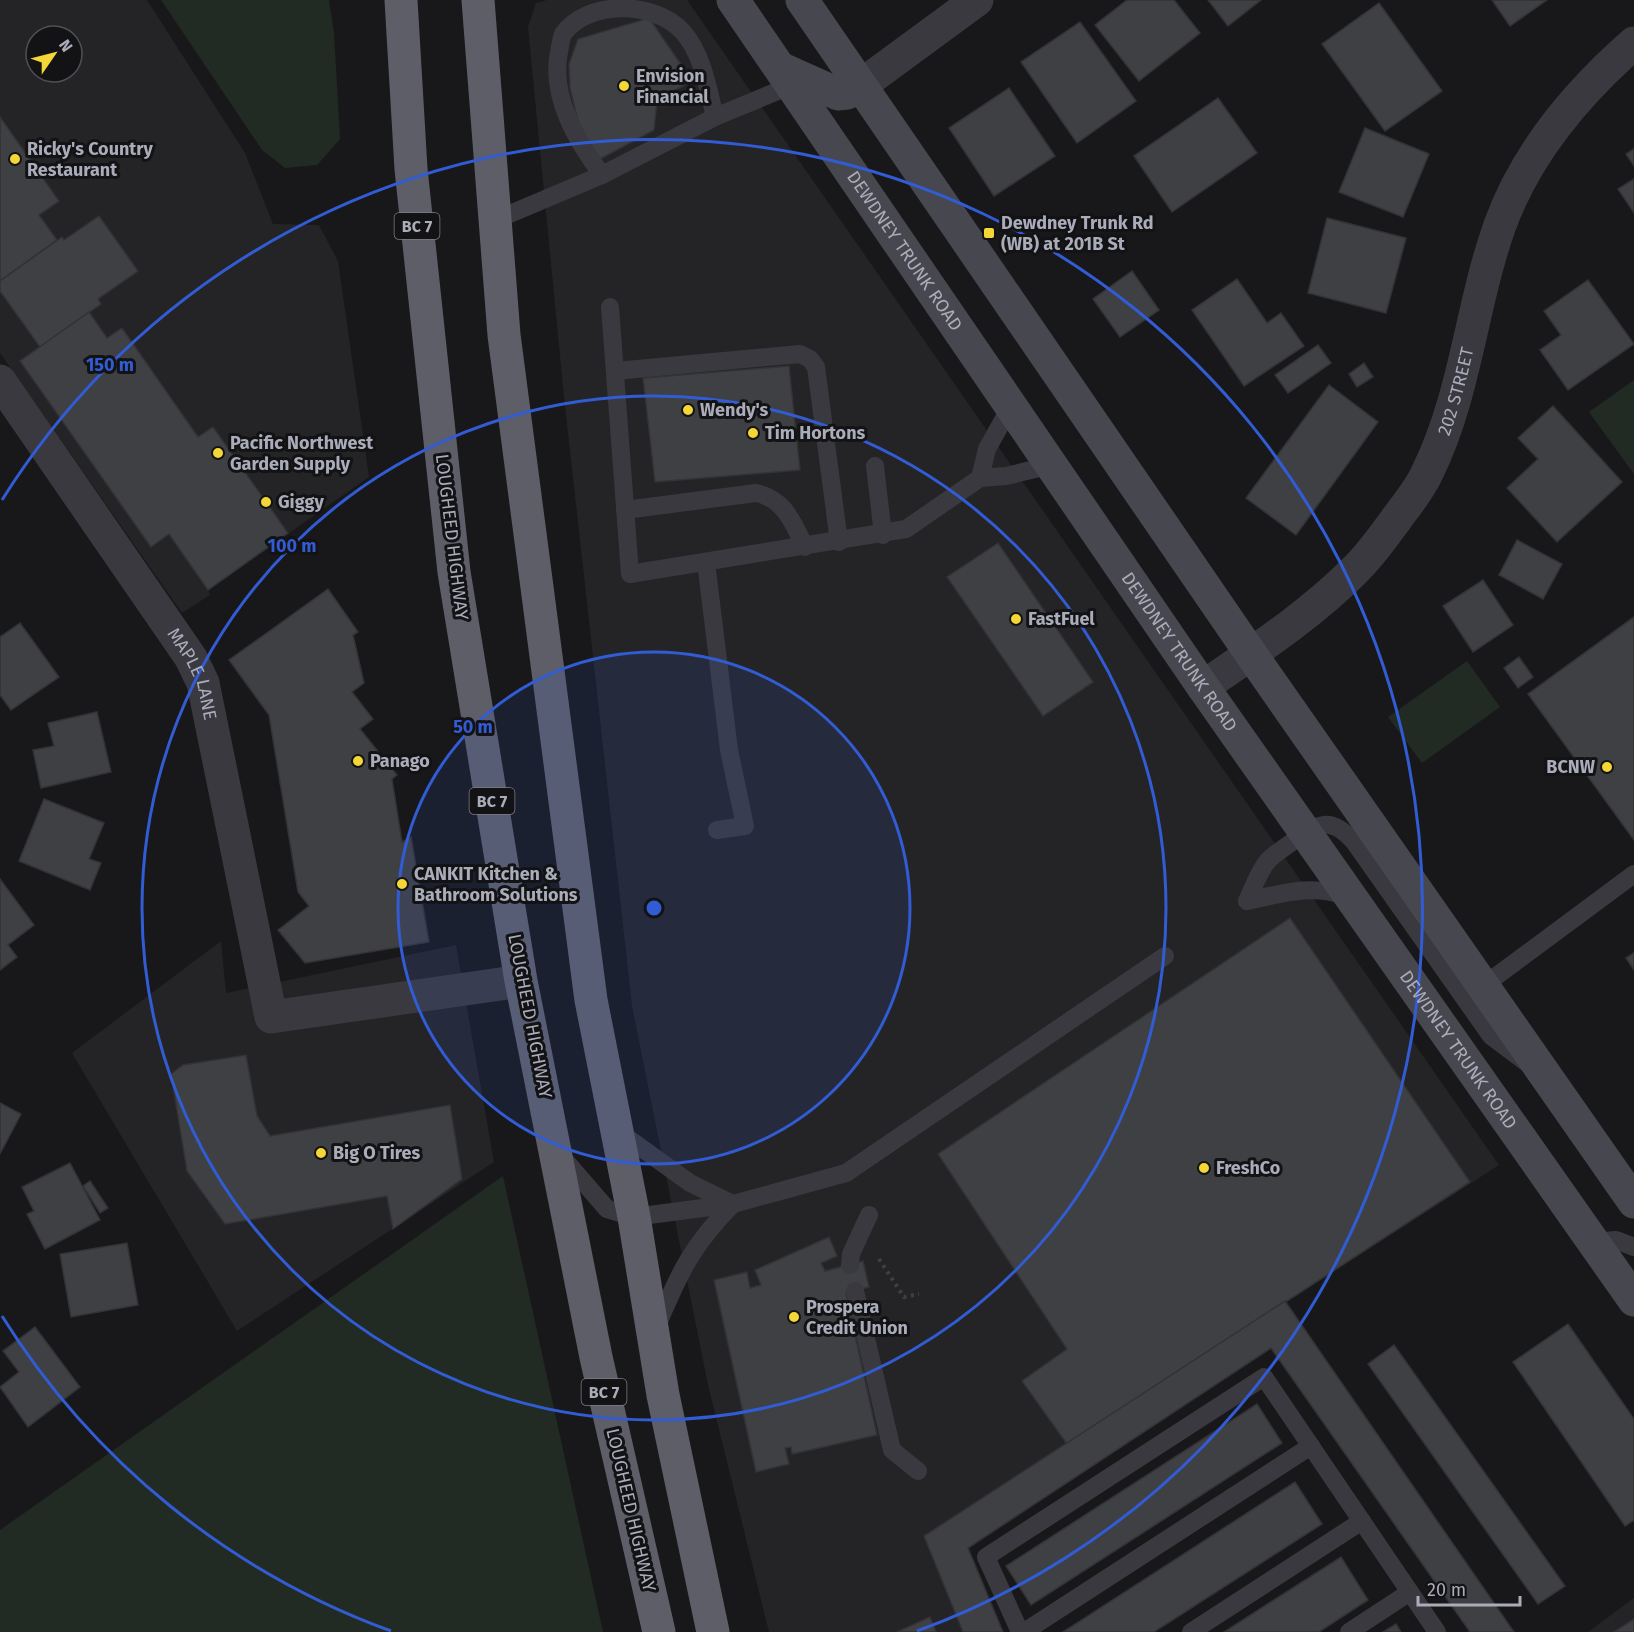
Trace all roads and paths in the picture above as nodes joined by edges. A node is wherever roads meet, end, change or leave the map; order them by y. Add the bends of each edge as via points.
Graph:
1 (401, 0) edge
2 (478, 0) edge
3 (733, 0) edge
4 (802, 0) edge
5 (977, 0) edge
6 (1634, 44) edge
7 (786, 76) junction
8 (860, 86) junction
9 (715, 117) junction
10 (603, 175) junction
11 (493, 221) junction
12 (610, 307) dead end
13 (615, 371) junction
14 (0, 381) edge
15 (1011, 406) junction
16 (1052, 465) junction
17 (875, 466) dead end
18 (980, 478) junction
19 (625, 510) junction
20 (883, 535) junction
21 (839, 542) junction
22 (805, 547) junction
23 (706, 562) junction
24 (1251, 654) junction
25 (1203, 687) junction
26 (717, 830) dead end
27 (1305, 832) junction
28 (1634, 874) edge
29 (1350, 896) junction
30 (1165, 956) dead end
31 (521, 981) junction
32 (1483, 986) junction
33 (1545, 1075) junction
34 (617, 1130) junction
35 (556, 1150) junction
36 (1634, 1202) edge
37 (733, 1204) junction
38 (869, 1215) dead end
39 (634, 1217) junction
40 (1593, 1242) junction
41 (1634, 1247) edge
42 (876, 1254) dead end
43 (850, 1265) dead end
44 (855, 1291) dead end
45 (919, 1294) dead end
46 (1634, 1300) edge
47 (653, 1334) junction
48 (1311, 1446) junction
49 (918, 1472) dead end
50 (1362, 1521) junction
51 (1410, 1592) junction
52 (659, 1632) edge
53 (713, 1632) edge
54 (1022, 1632) edge
55 (1191, 1632) edge
56 (1349, 1632) edge
57 (1437, 1632) edge

1 - 31 highway, LOUGHEED HIGHWAY / BC 7 via 411,169 454,572
2 - 11 highway
3 - 7 main road, DEWDNEY TRUNK ROAD
4 - 8 main road
5 - 8 street
6 - 24 street, 202 STREET via 1574,102 1531,162 1501,223 1456,401 1427,474 1355,570 1296,622
7 - 8 main road via 838,94
7 - 9 lane
7 - 15 main road, DEWDNEY TRUNK ROAD
8 - 24 main road
9 - 10 lane
9 - 10 lane via 699,59 684,33 667,17 644,6 622,3 588,13 563,35 558,62 567,116
10 - 11 lane
11 - 34 highway via 591,1000
12 - 13 lane
13 - 19 lane
13 - 21 lane via 800,354 810,359 816,367
14 - 31 street, MAPLE LANE via 191,658 204,683 271,1017
15 - 16 main road, DEWDNEY TRUNK ROAD
15 - 18 lane via 987,449
16 - 18 lane
16 - 25 main road, DEWDNEY TRUNK ROAD
17 - 20 lane
18 - 20 lane via 906,529
19 - 22 lane via 756,493 776,500 790,514
19 - 23 lane via 630,574
20 - 21 lane
21 - 22 lane
22 - 23 lane
23 - 26 lane via 729,750 745,826
24 - 25 street, 202 STREET
24 - 32 main road
25 - 27 main road, DEWDNEY TRUNK ROAD
27 - 29 main road, DEWDNEY TRUNK ROAD
27 - 29 lane via 1268,861 1246,901 1306,888
27 - 33 lane via 1319,824 1331,825 1349,836 1491,1036
28 - 32 lane
29 - 40 main road, DEWDNEY TRUNK ROAD
30 - 37 lane via 846,1173
31 - 35 highway, LOUGHEED HIGHWAY / BC 7
32 - 33 main road
33 - 36 main road
34 - 37 lane via 690,1183
34 - 39 highway
35 - 39 lane via 607,1209
35 - 52 highway, LOUGHEED HIGHWAY / BC 7 via 596,1357
37 - 39 lane
37 - 47 lane via 706,1232 681,1269
38 - 43 lane
39 - 47 highway
40 - 41 lane via 1616,1240
40 - 46 main road, DEWDNEY TRUNK ROAD
42 - 45 path via 904,1297
44 - 49 lane via 892,1450
47 - 53 highway
48 - 50 lane
48 - 54 lane
48 - 54 lane via 1264,1377 986,1557
50 - 51 lane
50 - 55 lane
51 - 56 lane
51 - 57 lane

